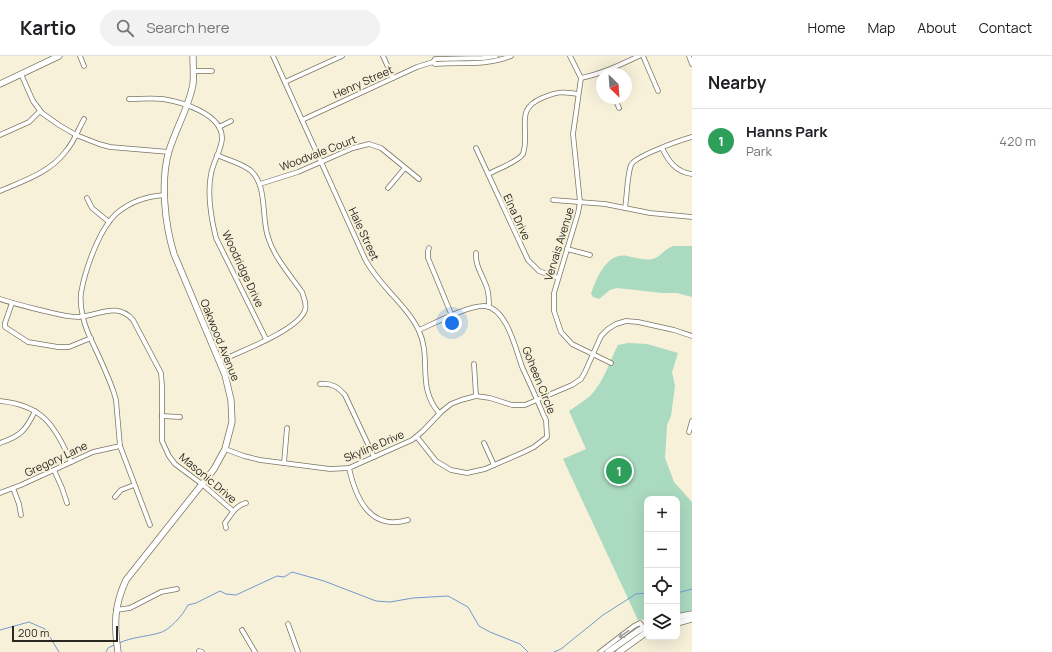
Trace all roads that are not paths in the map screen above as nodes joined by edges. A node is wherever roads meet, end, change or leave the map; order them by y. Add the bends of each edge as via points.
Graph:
1 (59, 56) edge
2 (80, 56) edge
3 (193, 56) edge
4 (273, 56) edge
5 (342, 56) edge
6 (383, 56) edge
7 (434, 56) edge
8 (496, 56) edge
9 (511, 56) edge
10 (570, 56) edge
11 (639, 56) edge
12 (643, 56) edge
13 (689, 56) edge
14 (433, 62) junction
15 (692, 64) edge
16 (84, 66) dead end
17 (614, 68) edge
18 (193, 71) junction
19 (212, 72) dead end
20 (21, 74) junction
21 (596, 75) edge
22 (393, 78) junction
23 (580, 78) junction
24 (285, 82) junction
25 (0, 84) edge
26 (658, 91) dead end
27 (578, 94) junction
28 (129, 99) dead end
29 (617, 104) edge
30 (186, 106) junction
31 (619, 108) dead end
32 (40, 111) junction
33 (84, 119) dead end
34 (302, 120) junction
35 (231, 121) dead end
36 (219, 127) junction
37 (0, 135) edge
38 (76, 135) junction
39 (692, 138) edge
40 (476, 148) dead end
41 (662, 148) junction
42 (169, 152) junction
43 (217, 155) junction
44 (321, 162) junction
45 (404, 169) junction
46 (488, 174) junction
47 (692, 174) edge
48 (418, 179) dead end
49 (260, 184) junction
50 (388, 188) dead end
51 (0, 191) edge
52 (165, 195) junction
53 (87, 198) dead end
54 (553, 200) dead end
55 (580, 202) junction
56 (625, 208) junction
57 (692, 217) edge
58 (109, 222) junction
59 (429, 248) dead end
60 (567, 249) junction
61 (476, 253) dead end
62 (590, 254) dead end
63 (558, 278) junction
64 (0, 299) edge
65 (12, 303) junction
66 (489, 307) junction
67 (82, 316) junction
68 (452, 316) junction
69 (419, 330) junction
70 (692, 336) edge
71 (90, 338) junction
72 (266, 339) junction
73 (593, 355) junction
74 (220, 361) junction
75 (611, 363) dead end
76 (474, 364) dead end
77 (320, 384) dead end
78 (476, 396) junction
79 (0, 401) edge
80 (538, 401) junction
81 (35, 411) junction
82 (439, 413) junction
83 (162, 416) junction
84 (180, 417) dead end
85 (692, 421) edge
86 (287, 428) dead end
87 (689, 432) dead end
88 (417, 437) junction
89 (0, 443) edge
90 (484, 444) dead end
91 (120, 446) junction
92 (225, 449) junction
93 (374, 457) junction
94 (71, 462) junction
95 (284, 463) junction
96 (494, 465) junction
97 (349, 468) junction
98 (54, 470) junction
99 (134, 484) junction
100 (202, 484) junction
101 (13, 488) junction
102 (0, 493) edge
103 (115, 496) dead end
104 (66, 503) dead end
105 (246, 503) dead end
106 (234, 512) junction
107 (21, 515) dead end
108 (408, 520) dead end
109 (150, 525) dead end
110 (226, 528) dead end
111 (177, 589) dead end
112 (116, 610) junction
113 (692, 614) edge
114 (680, 616) edge
115 (692, 619) edge
116 (680, 622) edge
117 (288, 624) dead end
118 (644, 628) edge
119 (242, 630) dead end
120 (644, 631) edge
121 (644, 632) edge
122 (118, 652) edge
123 (255, 652) edge
124 (298, 652) edge
125 (600, 652) edge
126 (608, 652) edge
127 (619, 652) edge

1 - 20 main road
2 - 16 street
3 - 18 main road, Oakwood Avenue
4 - 24 street, Hale Street
5 - 24 street
6 - 22 street
7 - 14 street
8 - 14 street, Henry Street via 435,59
9 - 14 street, Henry Street via 483,63
10 - 23 street
11 - 17 street
12 - 26 street
13 - 15 street
14 - 22 street, Henry Street
18 - 19 street
18 - 30 main road, Oakwood Avenue via 193,84
20 - 25 main road
20 - 32 street
21 - 23 street
22 - 34 street, Henry Street
23 - 27 street, Vervais Avenue
24 - 34 street, Hale Street
27 - 46 street via 556,92 528,106 523,153 519,159
27 - 55 street, Vervais Avenue via 573,134
28 - 30 street via 164,99
29 - 31 street
30 - 36 street via 211,116
30 - 42 main road, Oakwood Avenue
32 - 37 street via 29,122
32 - 38 street
33 - 38 street
34 - 44 street, Hale Street
35 - 36 street
36 - 43 street, Woodridge Drive via 222,139
38 - 42 street via 99,144
38 - 51 street via 66,152 53,165
39 - 41 street
40 - 46 street, Elna Drive
41 - 47 street via 674,167
41 - 56 street via 635,160 632,164
42 - 52 main road, Oakwood Avenue via 164,182
43 - 49 street via 244,166
43 - 72 street, Woodridge Drive via 211,173 210,188 216,238
44 - 45 street, Woodvale Court via 369,144 381,148
44 - 49 street, Woodvale Court
44 - 69 street, Hale Street via 371,270
45 - 48 street, Woodvale Court
45 - 50 street
46 - 63 street, Elna Drive via 528,260 539,271
49 - 72 street via 268,238 305,300 305,310 301,318
52 - 58 street via 135,202 117,213
52 - 74 main road, Oakwood Avenue via 170,242
53 - 58 street via 92,208
54 - 55 street
55 - 56 street
55 - 60 street, Vervais Avenue
56 - 57 street
58 - 67 street via 98,242 84,280 81,293
59 - 68 street via 428,258
60 - 62 street
60 - 63 street, Vervais Avenue
61 - 66 street via 475,259 487,286
63 - 73 street, Vervais Avenue via 553,302 558,326 572,344
64 - 65 street, Masonic Drive
65 - 67 street, Masonic Drive via 56,314
65 - 71 street via 5,327 24,340 70,347
66 - 68 street via 479,306
66 - 80 street, Goheen Circle via 500,315 504,322
67 - 71 street
67 - 83 street, Masonic Drive via 118,310 128,313 161,373
68 - 69 street
69 - 82 street, Hale Street via 428,395 432,406
70 - 73 street, Skyline Drive via 638,322 622,322 604,332
71 - 91 street via 110,380 116,400
72 - 74 street
73 - 75 street, Vervais Avenue
73 - 80 street, Skyline Drive via 577,382
74 - 92 main road, Oakwood Avenue via 232,411
76 - 78 street
77 - 93 street via 338,387 345,395
78 - 80 street, Skyline Drive via 517,406
78 - 82 street, Skyline Drive via 456,402
79 - 81 street
80 - 96 street, Goheen Circle via 546,420 547,437 534,447
81 - 89 street via 20,434
81 - 94 street via 50,423
82 - 88 street, Skyline Drive
83 - 84 street
83 - 100 street, Masonic Drive via 162,441 168,456
85 - 87 street
86 - 95 street
88 - 93 street, Skyline Drive
88 - 96 street, Goheen Circle via 436,461 451,470 467,473
90 - 96 street
91 - 94 street, Gregory Lane via 100,450
91 - 99 street
92 - 95 street, Skyline Drive via 249,458
92 - 100 main road, Oakwood Avenue
93 - 97 street, Skyline Drive
94 - 98 street, Gregory Lane
95 - 97 street, Skyline Drive via 330,469
97 - 108 street via 357,494 370,514 388,522
98 - 101 street, Gregory Lane
98 - 104 street
99 - 103 street
99 - 109 street
100 - 106 street, Masonic Drive
100 - 112 main road, Oakwood Avenue via 133,570 120,593
101 - 102 street, Gregory Lane
101 - 107 street
105 - 106 street via 241,504
106 - 110 street via 225,523
111 - 112 street via 161,592 130,608
112 - 122 main road, Oakwood Avenue via 115,632
113 - 114 main road
115 - 116 main road
117 - 124 street
118 -> 125 street via 640,623 634,626
119 - 123 street
120 - 126 main road
121 - 127 main road

